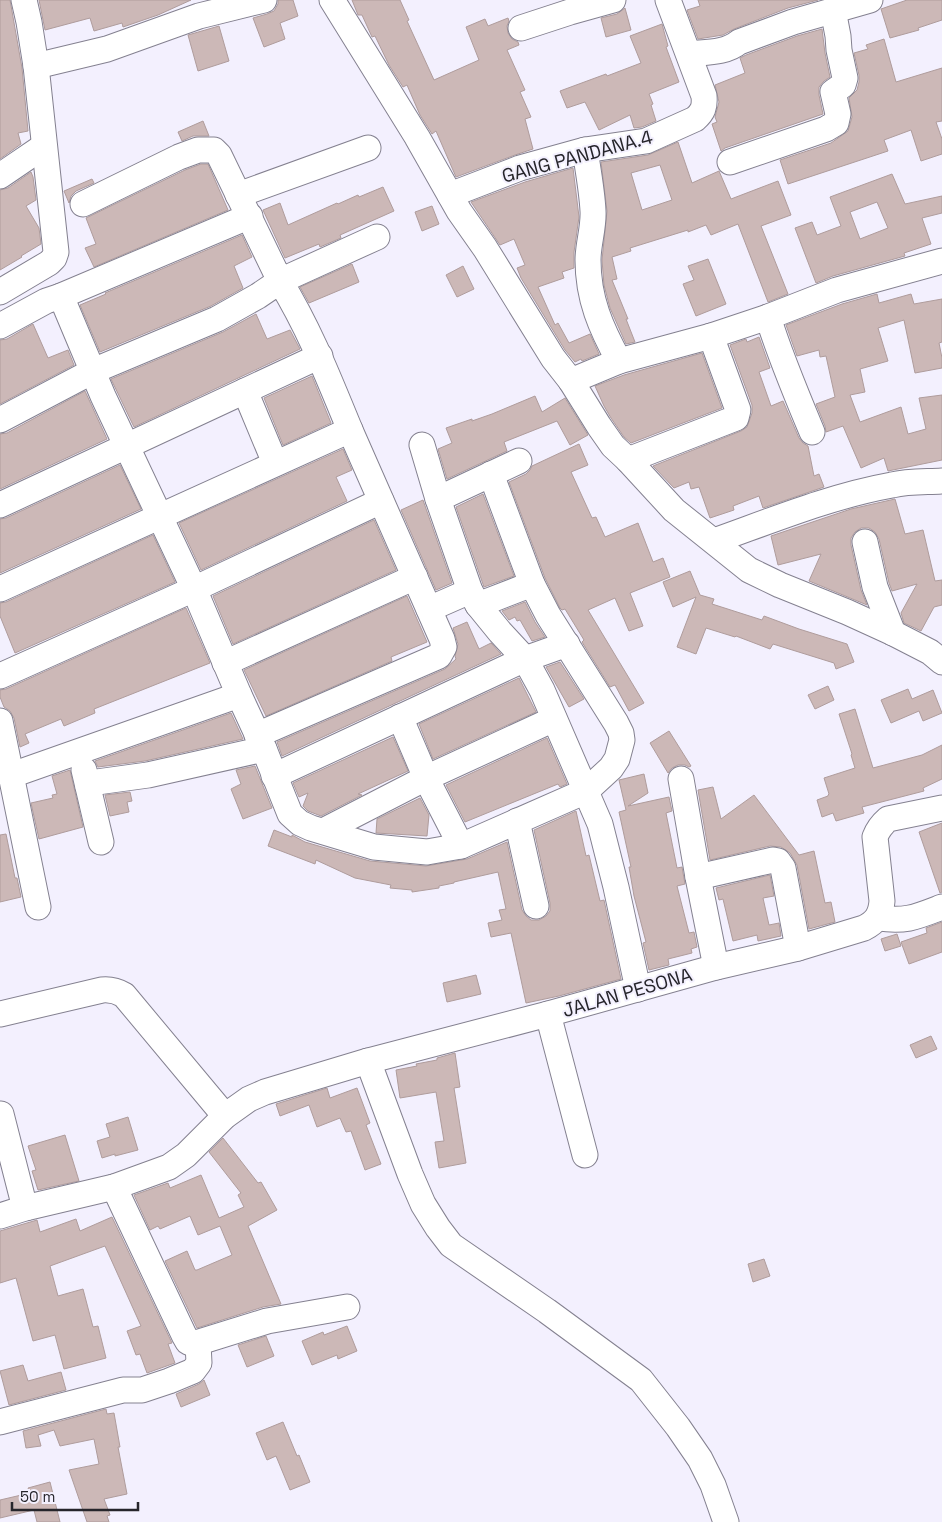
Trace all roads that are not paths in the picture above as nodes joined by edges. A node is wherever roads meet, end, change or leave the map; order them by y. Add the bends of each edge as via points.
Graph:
1 (24, 0) edge
2 (264, 0) edge
3 (332, 0) edge
4 (613, 0) edge
5 (668, 0) edge
6 (870, 0) edge
7 (833, 10) junction
8 (521, 28) dead end
9 (688, 54) junction
10 (36, 66) junction
11 (44, 146) junction
12 (368, 148) dead end
13 (585, 150) junction
14 (730, 162) dead end
15 (0, 176) edge
16 (450, 195) junction
17 (83, 204) dead end
18 (244, 206) junction
19 (377, 237) dead end
20 (942, 261) edge
21 (280, 281) junction
22 (0, 292) edge
23 (61, 296) junction
24 (768, 317) junction
25 (0, 326) edge
26 (711, 336) junction
27 (320, 356) junction
28 (619, 361) junction
29 (93, 371) junction
30 (571, 381) junction
31 (245, 391) junction
32 (0, 420) edge
33 (350, 430) junction
34 (812, 432) dead end
35 (422, 445) dead end
36 (127, 447) junction
37 (628, 460) junction
38 (519, 461) dead end
39 (275, 463) junction
40 (491, 474) junction
41 (942, 481) edge
42 (438, 499) junction
43 (382, 501) junction
44 (0, 505) edge
45 (161, 517) junction
46 (714, 541) junction
47 (865, 542) dead end
48 (414, 577) junction
49 (532, 584) junction
50 (0, 589) edge
51 (194, 589) junction
52 (474, 598) junction
53 (429, 609) junction
54 (893, 633) junction
55 (567, 644) junction
56 (525, 659) junction
57 (942, 662) edge
58 (225, 663) junction
59 (0, 676) edge
60 (239, 695) junction
61 (400, 717) junction
62 (554, 719) junction
63 (0, 721) edge
64 (260, 742) junction
65 (79, 751) junction
66 (12, 775) junction
67 (274, 776) junction
68 (426, 778) junction
69 (682, 779) dead end
70 (88, 786) junction
71 (586, 791) junction
72 (942, 808) edge
73 (517, 820) junction
74 (323, 831) junction
75 (101, 842) dead end
76 (461, 846) junction
77 (698, 877) junction
78 (536, 906) dead end
79 (38, 907) dead end
80 (942, 907) edge
81 (878, 918) junction
82 (798, 948) junction
83 (716, 967) junction
84 (638, 989) junction
85 (0, 1011) edge
86 (548, 1014) junction
87 (368, 1061) junction
88 (1, 1114) edge
89 (225, 1116) junction
90 (585, 1155) dead end
91 (114, 1187) junction
92 (25, 1208) junction
93 (0, 1216) edge
94 (347, 1307) dead end
95 (198, 1344) junction
96 (0, 1422) edge
97 (726, 1522) edge

1 - 10 street
2 - 10 street via 199,16 107,48
3 - 16 street
4 - 8 street
5 - 9 street, GANG PANDANA.4
6 - 7 street
7 - 9 street via 793,22 724,50
7 - 14 street via 845,78 844,85 833,92 838,114 836,123
9 - 13 street, GANG PANDANA.4 via 704,96 705,106 696,119 646,141
10 - 11 street
11 - 15 street
11 - 22 street via 56,252 49,263
12 - 18 street
13 - 16 street, GANG PANDANA.4 via 520,168
13 - 28 street via 593,212 588,261 591,293 603,332
16 - 30 street via 553,358
17 - 18 street via 180,157 198,150 214,150
18 - 21 street
18 - 23 street
19 - 21 street
20 - 24 street via 836,290
21 - 27 street
21 - 29 street via 216,319
23 - 25 street
23 - 29 street
24 - 26 street
24 - 34 street
26 - 28 street
26 - 37 street via 738,410 736,418
27 - 31 street
27 - 33 street
28 - 30 street
29 - 32 street
29 - 36 street
30 - 37 street via 599,426
31 - 36 street
31 - 39 street
33 - 39 street
33 - 43 street
35 - 42 street
36 - 44 street
36 - 45 street
37 - 46 street via 674,510
38 - 40 street
39 - 45 street
40 - 42 street
40 - 49 street
41 - 46 street via 894,484 844,497
42 - 52 street
43 - 48 street
43 - 51 street
45 - 50 street
45 - 51 street
46 - 54 street via 760,576
47 - 54 street via 876,587
48 - 53 street
48 - 58 street
49 - 52 street
49 - 55 street
51 - 58 street
51 - 59 street
52 - 53 street
52 - 56 street
53 - 64 street via 444,647 438,656
54 - 57 street
55 - 56 street
55 - 71 street via 621,733 617,759
56 - 61 street
56 - 62 street
58 - 60 street
60 - 64 street
60 - 65 street
61 - 67 street
61 - 68 street
62 - 68 street
62 - 71 street
63 - 66 street
64 - 67 street
64 - 70 street via 148,776
65 - 66 street
65 - 70 street
66 - 79 street
67 - 74 street via 290,814 300,823
68 - 74 street
68 - 76 street
69 - 77 street
70 - 75 street
71 - 73 street
71 - 84 street via 600,824
72 - 81 street via 888,820 878,830 875,837 882,902
73 - 76 street
73 - 78 street
74 - 76 street via 374,847 427,852
77 - 82 street via 778,860 784,868
77 - 83 street
80 - 81 street via 906,919
81 - 82 street, JALAN PESONA via 864,928
82 - 83 street, JALAN PESONA
83 - 84 street, JALAN PESONA
84 - 86 street, JALAN PESONA
85 - 89 street via 102,990 116,991 124,995
86 - 87 street, JALAN PESONA
86 - 90 street
87 - 89 street, JALAN PESONA via 265,1092
87 - 97 street via 423,1204 451,1245 641,1380 700,1460
88 - 92 street
89 - 91 street, JALAN PESONA via 179,1161
91 - 92 street, JALAN PESONA
91 - 95 street via 184,1335 188,1342
92 - 93 street, JALAN PESONA
94 - 95 street via 267,1321
95 - 96 street via 199,1362 193,1371 169,1381

